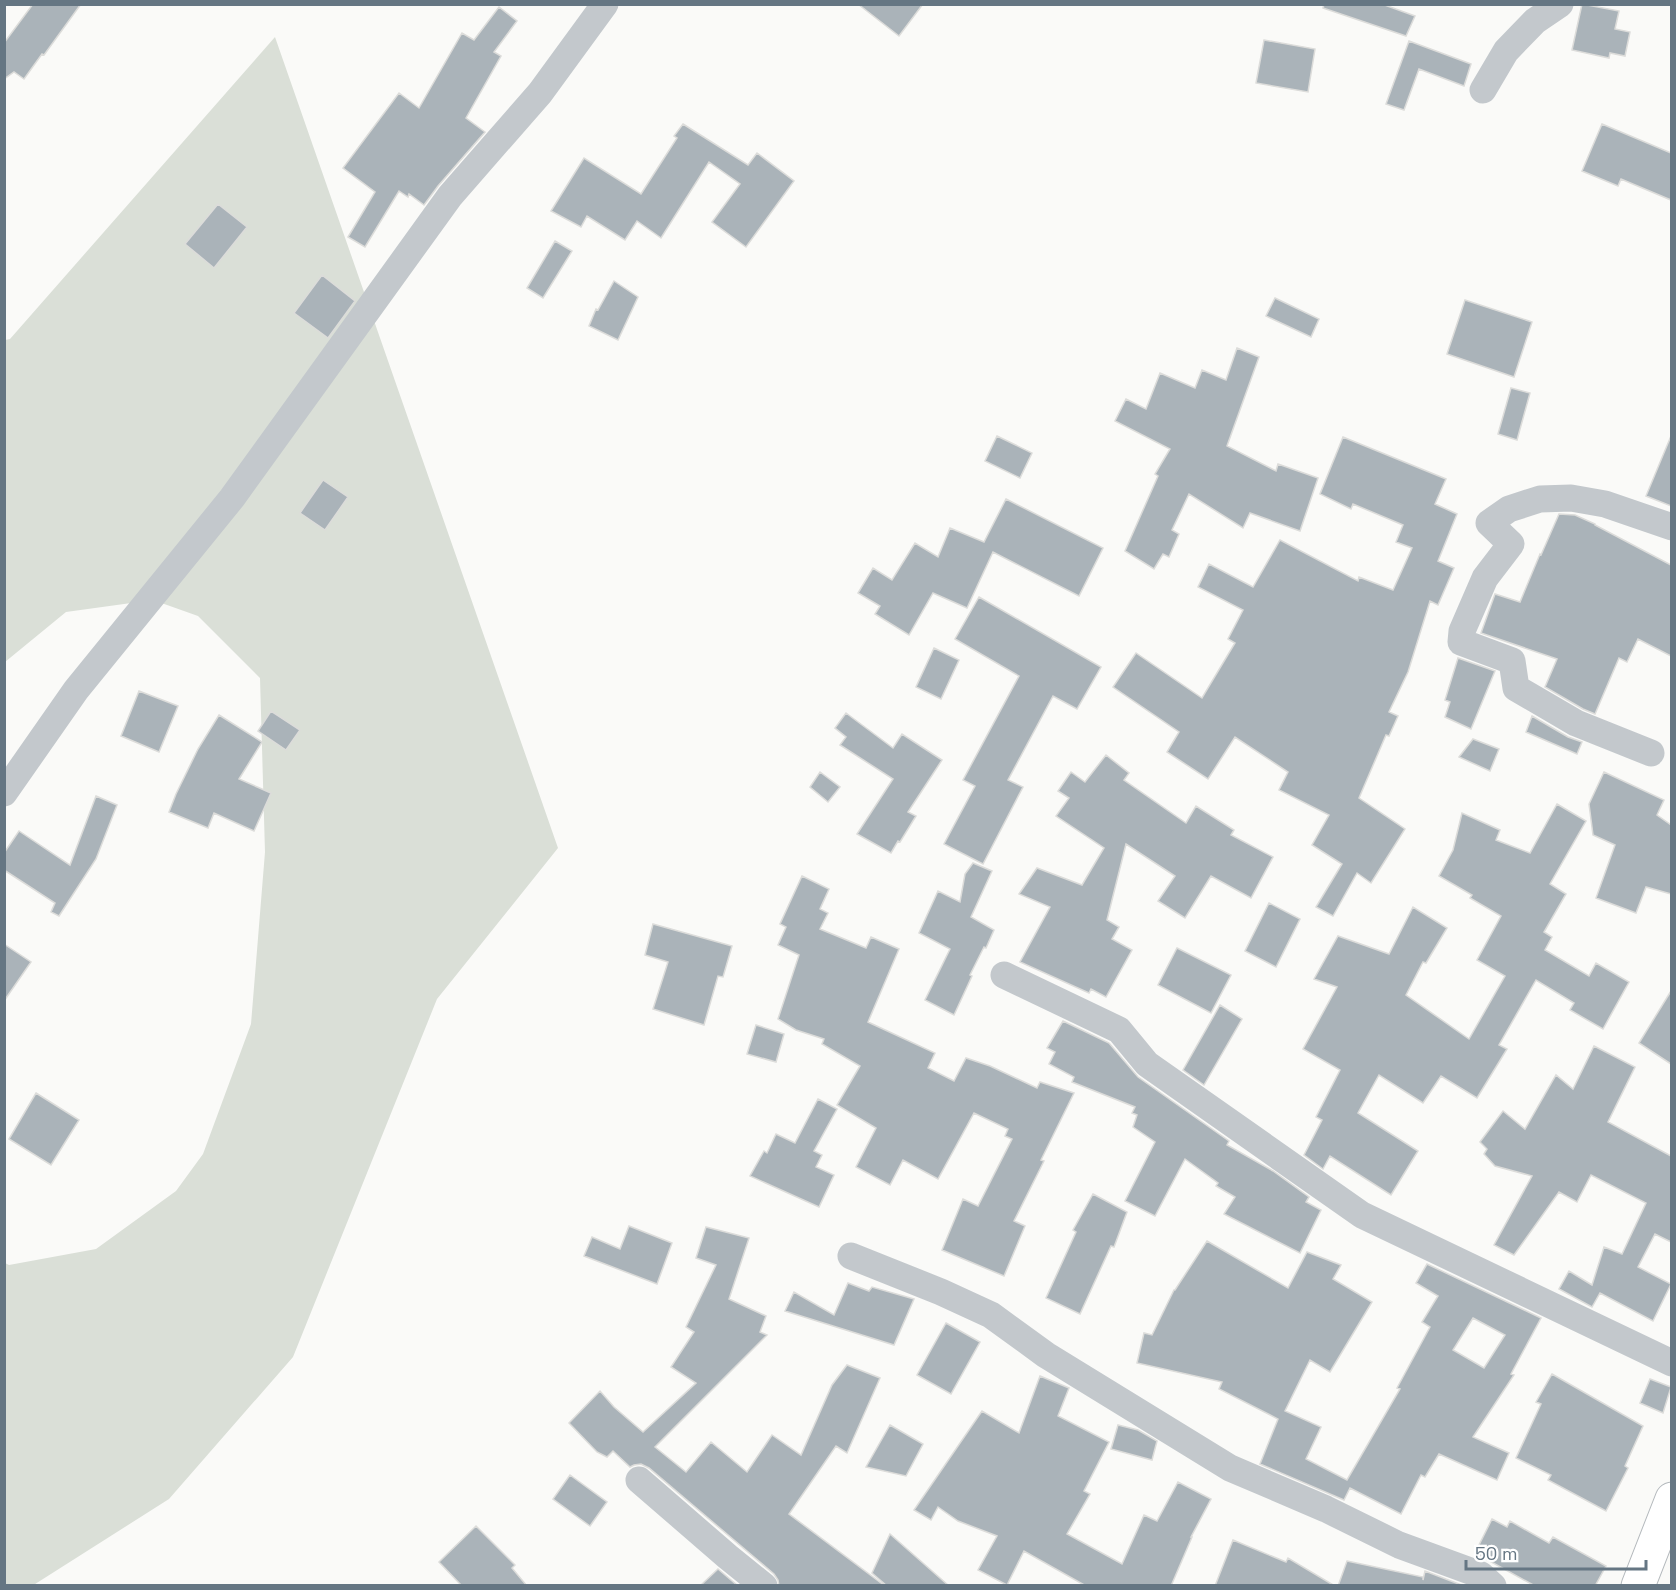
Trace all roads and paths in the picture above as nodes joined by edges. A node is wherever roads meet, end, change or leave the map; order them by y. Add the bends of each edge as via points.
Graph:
1 (605, 4) edge
2 (1560, 4) edge
3 (1483, 90) dead end
4 (1671, 527) edge
5 (1651, 753) dead end
6 (4, 793) edge
7 (1004, 975) dead end
8 (851, 1256) dead end
9 (1671, 1363) edge
10 (639, 1480) dead end
11 (1671, 1499) edge
12 (764, 1586) edge
13 (1493, 1586) edge
14 (1638, 1586) edge

1 - 6 street via 540,93 450,196 232,498 76,690
2 - 3 street via 1535,21 1506,51
4 - 5 street via 1605,504 1571,498 1540,499 1509,509 1489,523 1511,544 1485,578 1461,642 1512,662 1516,688 1576,723
7 - 9 street via 1119,1030 1147,1064 1362,1215
8 - 13 street via 991,1316 1046,1355 1230,1468 1399,1545 1481,1575
10 - 12 street
11 - 14 highway

